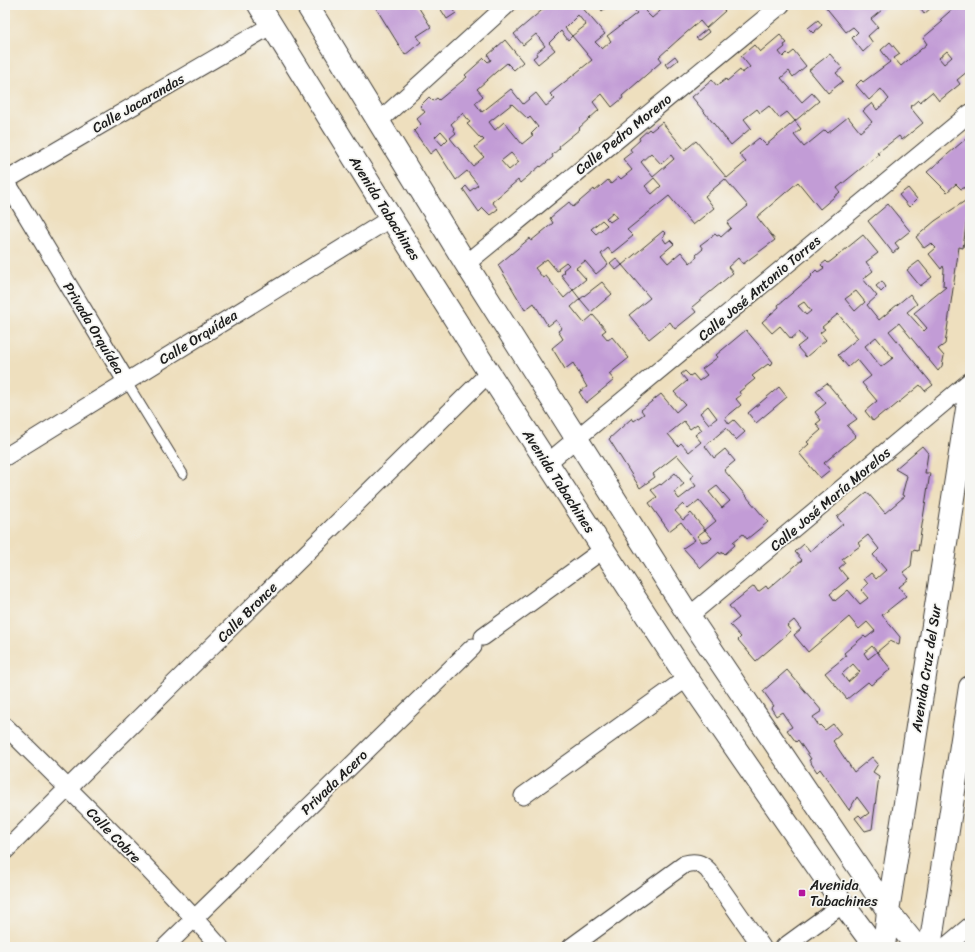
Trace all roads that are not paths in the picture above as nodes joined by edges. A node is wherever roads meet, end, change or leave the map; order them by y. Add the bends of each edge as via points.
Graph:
1 (259, 5) edge
2 (307, 5) edge
3 (507, 5) edge
4 (781, 5) edge
5 (272, 25) junction
6 (970, 113) edge
7 (379, 121) junction
8 (6, 181) edge
9 (391, 218) junction
10 (466, 264) junction
11 (489, 373) junction
12 (126, 381) junction
13 (970, 381) edge
14 (970, 390) edge
15 (577, 439) junction
16 (5, 457) edge
17 (547, 463) junction
18 (183, 474) dead end
19 (604, 549) junction
20 (689, 616) junction
21 (687, 678) junction
22 (970, 687) edge
23 (5, 726) edge
24 (68, 788) junction
25 (523, 796) dead end
26 (5, 851) edge
27 (843, 904) junction
28 (888, 911) junction
29 (194, 918) junction
30 (970, 926) edge
31 (165, 947) edge
32 (220, 947) edge
33 (571, 947) edge
34 (762, 947) edge
35 (784, 947) edge
36 (875, 947) edge
37 (884, 947) edge
38 (917, 947) edge
39 (930, 947) edge
40 (945, 947) edge

1 - 5 street, Avenida Tabachines
2 - 7 street
3 - 7 street
4 - 10 street, Calle Pedro Moreno
5 - 8 street, Calle Jacarandas
5 - 9 street, Avenida Tabachines
6 - 15 street, Calle José Antonio Torres
7 - 10 street
8 - 12 street, Privada Orquídea
9 - 11 street, Avenida Tabachines
9 - 12 street, Calle Orquídea
10 - 15 street
11 - 17 street, Avenida Tabachines
11 - 24 street, Calle Bronce
12 - 16 street, Calle Orquídea
12 - 18 lane, Privada Orquídea
13 - 20 street, Calle José María Morelos
14 - 28 street, Avenida Cruz del Sur
15 - 17 street, Calle José Antonio Torres
15 - 20 street
17 - 19 street, Avenida Tabachines
19 - 21 street, Avenida Tabachines
19 - 29 street, Privada Acero via 478,642
20 - 28 street
21 - 25 street
21 - 27 street, Avenida Tabachines
22 - 39 street
23 - 24 street, Calle Cobre
24 - 26 street, Calle Bronce
24 - 29 street, Calle Cobre
27 - 35 street
27 - 36 street, Avenida Tabachines
28 - 37 street, Avenida Cruz del Sur
28 - 38 street
29 - 31 street, Privada Acero
29 - 32 street, Calle Cobre
30 - 40 street
33 - 34 street via 685,864 698,862 708,870

